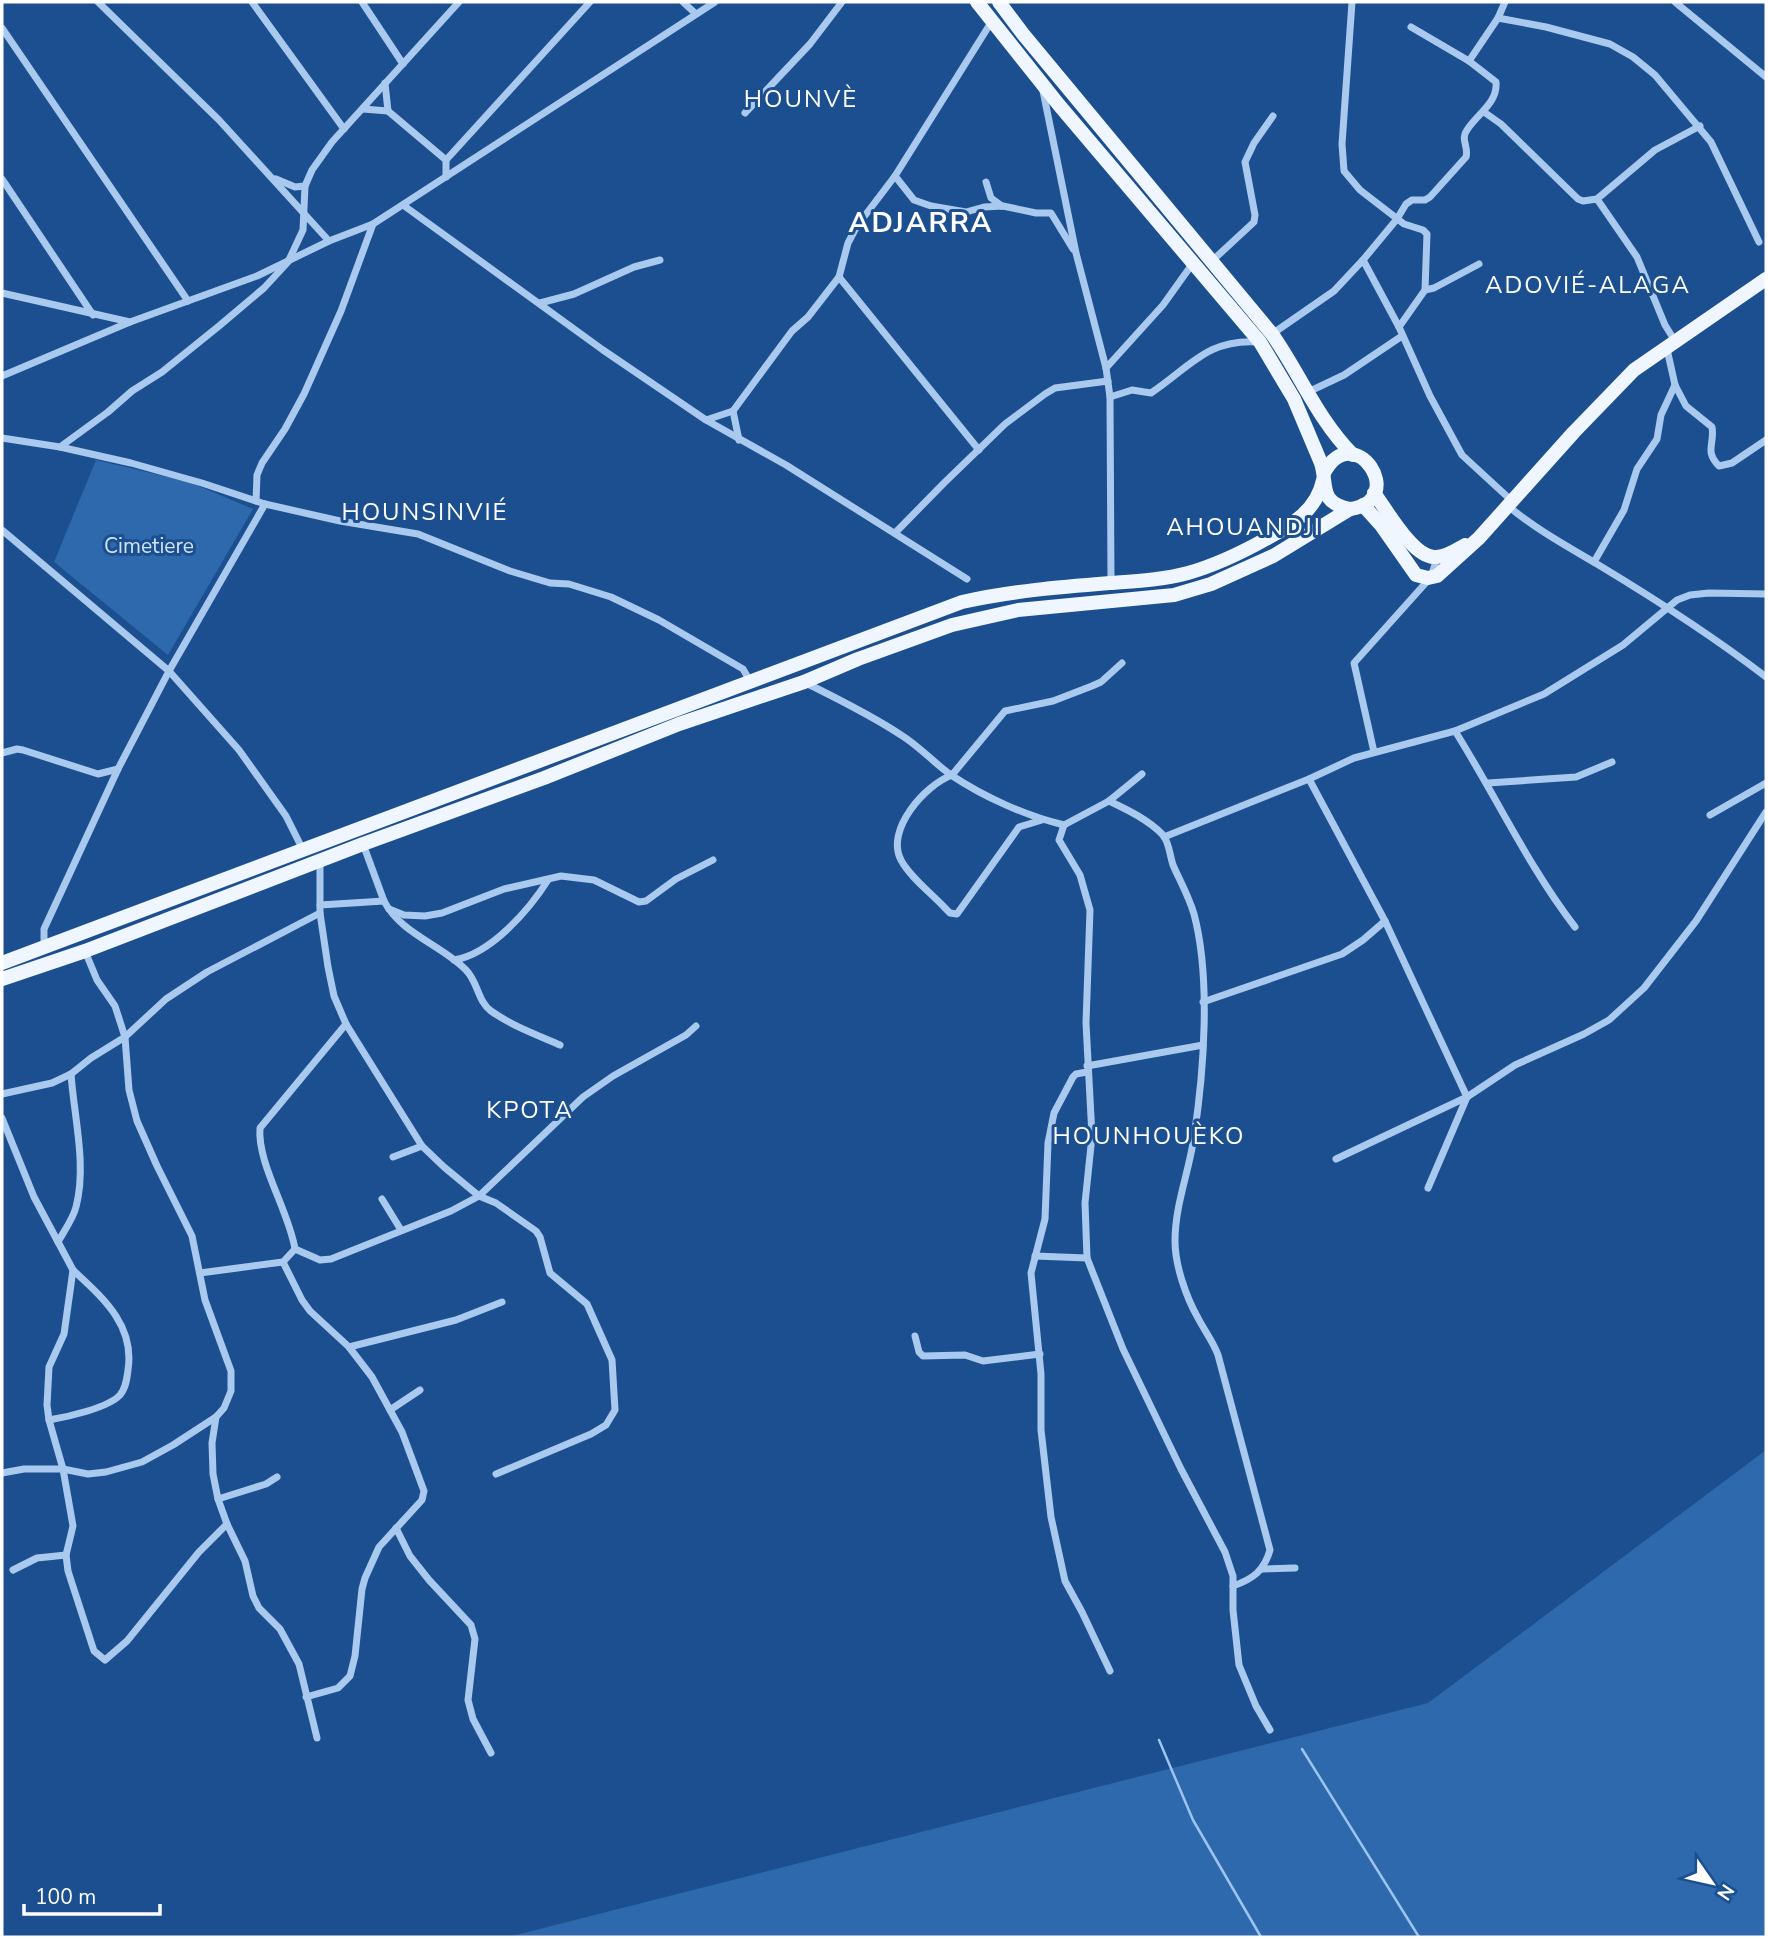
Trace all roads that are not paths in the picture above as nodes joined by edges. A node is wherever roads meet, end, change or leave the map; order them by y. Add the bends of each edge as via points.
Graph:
1 (98, 2) edge
2 (252, 2) edge
3 (362, 2) edge
4 (459, 2) edge
5 (590, 2) edge
6 (683, 2) edge
7 (715, 2) edge
8 (842, 2) edge
9 (977, 2) edge
10 (999, 2) edge
11 (1352, 2) edge
12 (1505, 2) edge
13 (1675, 2) edge
14 (696, 14) junction
15 (1498, 18) junction
16 (992, 20) junction
17 (1411, 27) dead end
18 (2, 28) edge
19 (1469, 61) junction
20 (403, 64) junction
21 (1766, 77) edge
22 (385, 83) junction
23 (1041, 83) junction
24 (363, 109) junction
25 (388, 111) junction
26 (1484, 112) junction
27 (745, 113) dead end
28 (1273, 116) dead end
29 (1700, 126) junction
30 (344, 129) junction
31 (446, 160) junction
32 (895, 176) junction
33 (446, 177) junction
34 (274, 178) junction
35 (2, 179) edge
36 (986, 182) dead end
37 (305, 186) junction
38 (1597, 199) junction
39 (403, 205) junction
40 (1003, 206) junction
41 (304, 216) junction
42 (1397, 219) junction
43 (373, 224) junction
44 (329, 241) junction
45 (1759, 242) dead end
46 (1076, 253) junction
47 (660, 260) dead end
48 (1213, 260) junction
49 (1363, 260) junction
50 (288, 262) junction
51 (1193, 262) junction
52 (1479, 264) dead end
53 (839, 277) junction
54 (1766, 279) edge
55 (1424, 290) junction
56 (2, 293) edge
57 (188, 301) junction
58 (540, 303) junction
59 (93, 315) junction
60 (130, 322) junction
61 (1399, 327) junction
62 (1402, 336) junction
63 (1266, 338) junction
64 (1671, 346) junction
65 (1106, 368) junction
66 (2, 376) edge
67 (1108, 381) junction
68 (1675, 385) junction
69 (1308, 392) junction
70 (1110, 397) junction
71 (733, 411) junction
72 (706, 419) junction
73 (2, 438) edge
74 (739, 440) junction
75 (1766, 440) edge
76 (60, 447) junction
77 (979, 450) junction
78 (1353, 455) junction
79 (1324, 477) junction
80 (1374, 493) junction
81 (256, 501) junction
82 (265, 504) junction
83 (1510, 504) junction
84 (1356, 507) junction
85 (2, 530) edge
86 (895, 534) junction
87 (1479, 538) junction
88 (1437, 557) junction
89 (1594, 562) junction
90 (1432, 577) junction
91 (967, 579) dead end
92 (1111, 583) junction
93 (1766, 594) edge
94 (1665, 607) junction
95 (1122, 663) dead end
96 (169, 671) junction
97 (1766, 677) edge
98 (750, 681) junction
99 (804, 682) junction
100 (1455, 731) junction
101 (1374, 751) junction
102 (2, 753) edge
103 (1612, 762) dead end
104 (118, 769) junction
105 (1142, 774) dead end
106 (952, 775) junction
107 (1309, 779) junction
108 (1488, 783) junction
109 (1766, 783) edge
110 (1109, 801) junction
111 (1766, 812) edge
112 (1710, 815) dead end
113 (1042, 820) junction
114 (1064, 825) junction
115 (1164, 836) junction
116 (363, 844) junction
117 (302, 848) junction
118 (713, 860) dead end
119 (320, 862) junction
120 (549, 879) junction
121 (384, 901) junction
122 (320, 909) junction
123 (389, 909) junction
124 (1385, 921) junction
125 (1575, 927) dead end
126 (44, 946) junction
127 (85, 951) junction
128 (454, 960) junction
129 (2, 963) edge
130 (2, 979) edge
131 (1203, 1002) junction
132 (346, 1024) junction
133 (696, 1026) dead end
134 (125, 1037) junction
135 (559, 1045) dead end
136 (1203, 1045) junction
137 (1087, 1069) junction
138 (71, 1074) junction
139 (2, 1094) edge
140 (1467, 1097) junction
141 (2, 1118) edge
142 (422, 1146) junction
143 (393, 1157) dead end
144 (1336, 1159) dead end
145 (1428, 1188) dead end
146 (480, 1196) junction
147 (383, 1199) dead end
148 (401, 1230) junction
149 (58, 1242) junction
150 (295, 1249) junction
151 (1035, 1256) junction
152 (1087, 1258) junction
153 (283, 1262) junction
154 (73, 1270) junction
155 (200, 1273) junction
156 (502, 1302) dead end
157 (915, 1336) dead end
158 (349, 1347) junction
159 (1040, 1354) junction
160 (420, 1390) dead end
161 (390, 1409) junction
162 (216, 1417) junction
163 (49, 1420) junction
164 (63, 1469) junction
165 (2, 1473) edge
166 (496, 1474) dead end
167 (277, 1477) dead end
168 (218, 1499) junction
169 (227, 1524) junction
170 (396, 1528) junction
171 (66, 1555) junction
172 (1295, 1568) dead end
173 (1262, 1569) junction
174 (13, 1570) dead end
175 (1233, 1586) junction
176 (1110, 1671) dead end
177 (306, 1697) junction
178 (1270, 1730) dead end
179 (317, 1738) dead end
180 (491, 1753) dead end

1 - 34 street
2 - 30 street
3 - 20 street
4 - 20 street
5 - 31 street
6 - 14 street
7 - 14 street
8 - 27 street via 810,44
9 - 16 main road
10 - 48 main road
11 - 42 street via 1342,132 1344,171
12 - 15 street
13 - 21 street
14 - 33 street
15 - 19 street
15 - 29 street via 1610,44 1655,75
16 - 23 main road
16 - 32 street
17 - 19 street
18 - 57 street
19 - 26 street via 1496,82
20 - 22 street
22 - 24 street
22 - 25 street
23 - 46 street
23 - 51 main road
24 - 25 street
24 - 30 street
25 - 31 street
26 - 38 street via 1578,199
26 - 42 street via 1465,133 1466,157 1430,197 1412,200
28 - 48 street via 1245,162 1254,222
29 - 38 street via 1655,150
29 - 45 street via 1726,169
30 - 37 street
31 - 33 street
32 - 40 street via 914,200 931,206 966,212
32 - 53 street via 857,226
33 - 39 street
34 - 37 street
34 - 41 street
35 - 59 street
36 - 40 street via 991,198
37 - 41 street
38 - 64 street via 1637,257
39 - 43 street
39 - 58 street
40 - 46 street via 1051,213
41 - 44 street
41 - 50 street
42 - 49 street
42 - 55 street via 1427,234
43 - 44 street
43 - 81 street via 304,394 262,463
44 - 50 street
46 - 65 street
47 - 58 street
48 - 63 main road
49 - 61 street
49 - 63 street via 1334,291
50 - 57 street
50 - 76 street via 219,326
51 - 63 main road
51 - 65 street via 1163,306
52 - 55 street
53 - 71 street
53 - 77 street
54 - 64 main road
55 - 61 street
56 - 59 street
57 - 60 street
58 - 72 street
59 - 60 street
60 - 66 street
61 - 62 street
62 - 69 street via 1344,375
62 - 83 street via 1462,455
63 - 69 main road
63 - 70 street via 1205,352 1151,393 1132,390
63 - 79 main road
64 - 68 street
64 - 83 main road via 1620,383
65 - 67 street
67 - 70 street
67 - 77 street via 1050,390
68 - 75 street via 1686,406 1712,426 1711,456 1719,466 1732,463
68 - 89 street via 1661,415 1657,439 1637,469 1624,510
69 - 78 main road via 1329,429
70 - 92 street
71 - 72 street
71 - 74 street
72 - 74 street
73 - 76 street
74 - 86 street
76 - 81 street
77 - 86 street
78 - 79 main road via 1335,459
78 - 80 main road via 1373,468
79 - 84 main road via 1324,491 1330,500 1339,507
79 - 92 main road via 1320,495 1305,514 1243,552 1186,574
80 - 84 main road
80 - 88 main road via 1414,547
81 - 82 street
82 - 96 street
82 - 98 street via 418,534 510,571 611,597 743,669
83 - 87 main road
83 - 89 street via 1535,529
84 - 90 main road via 1381,525 1416,575
84 - 99 main road via 1273,556 1212,584 1174,595 990,615
85 - 96 street
86 - 91 street
87 - 88 main road
87 - 90 main road
88 - 90 street
89 - 94 street
90 - 101 street via 1354,663
92 - 98 main road via 999,593 962,602
93 - 94 street via 1690,595
94 - 97 street
94 - 100 street via 1623,645 1544,694
95 - 106 street via 1093,686 1005,711
96 - 104 street
96 - 117 street via 239,750 286,816
98 - 117 main road
99 - 106 street via 879,721
99 - 116 main road
100 - 101 street
100 - 108 street
101 - 107 street
102 - 104 street via 23,750 98,774
103 - 108 street via 1576,777
104 - 126 street via 44,929
105 - 110 street
106 - 113 street
106 - 113 street via 940,780 914,805 901,829 897,851 905,867 950,914 960,911 1019,827
107 - 115 street
107 - 124 street
108 - 125 street via 1536,873
109 - 112 street
110 - 114 street
110 - 115 street
111 - 140 street via 1696,921 1626,1006 1584,1034 1515,1065
113 - 114 street
114 - 137 street via 1059,840 1080,875 1090,910
115 - 131 street via 1196,925
116 - 119 main road
116 - 121 street
117 - 126 main road
118 - 120 street via 639,902 594,880
119 - 122 street
119 - 127 main road
120 - 123 street via 504,889 442,913 404,915
120 - 128 street via 509,926 473,956
121 - 122 street
121 - 123 street
122 - 132 street via 334,996
122 - 134 street via 207,972 166,999
123 - 128 street via 424,941
124 - 131 street via 1342,954
124 - 140 street
126 - 129 main road
127 - 130 main road
127 - 134 street via 115,1006
128 - 135 street via 471,976 482,1002 492,1012
131 - 136 street
132 - 142 street
132 - 150 street via 260,1128 263,1153
133 - 146 street via 583,1097
134 - 138 street
134 - 155 street via 129,1090 137,1121 192,1236
136 - 137 street
136 - 173 street via 1195,1134 1175,1244 1190,1299 1215,1347 1229,1395 1270,1550
137 - 151 street via 1073,1077 1054,1113 1048,1143 1047,1204
137 - 152 street via 1092,1136 1085,1203
138 - 139 street
138 - 149 street via 80,1166 75,1210
140 - 144 street
140 - 145 street
141 - 149 street
142 - 143 street
142 - 146 street
146 - 148 street
146 - 166 street via 536,1231 550,1273 587,1304 596,1321 612,1360 615,1387 614,1410 606,1425
147 - 148 street
148 - 150 street via 331,1259 320,1260
149 - 154 street
150 - 153 street
151 - 152 street
151 - 159 street via 1031,1273
152 - 175 street via 1123,1349 1225,1552
153 - 155 street
153 - 158 street via 310,1311
154 - 163 street via 65,1334 49,1367
154 - 163 street via 121,1322 128,1337 128,1371 119,1397
155 - 162 street via 231,1371 231,1391
156 - 158 street via 467,1317
157 - 159 street via 923,1356 965,1355 983,1361
158 - 161 street
159 - 176 street via 1041,1430 1057,1552 1065,1581
160 - 161 street
161 - 170 street via 425,1494
162 - 164 street via 131,1466 88,1475
162 - 168 street via 212,1443
163 - 164 street
164 - 165 street
164 - 171 street via 73,1526
167 - 168 street
168 - 169 street
169 - 171 street via 127,1641 105,1660 94,1651
169 - 177 street via 246,1562 259,1608 280,1629 299,1664
170 - 177 street via 379,1547 362,1589 349,1676 338,1688
170 - 180 street via 410,1556 471,1625 475,1639 468,1700
171 - 174 street via 37,1558
172 - 173 street
173 - 175 street
175 - 178 street via 1239,1665
177 - 179 street

